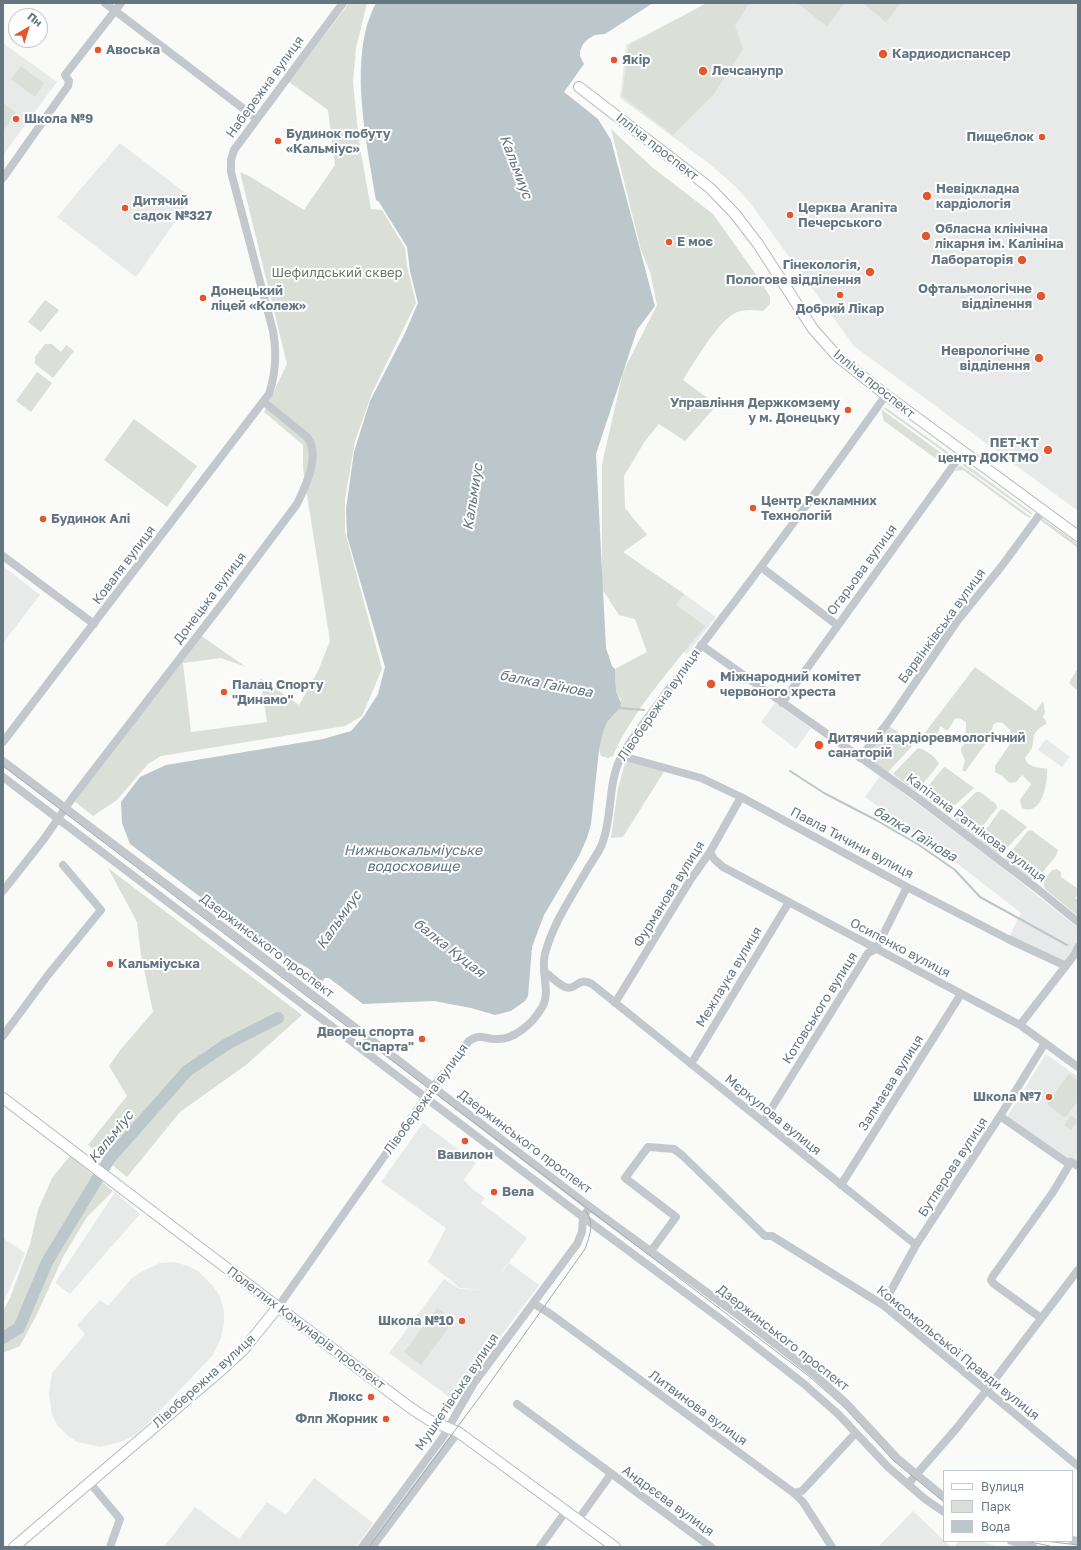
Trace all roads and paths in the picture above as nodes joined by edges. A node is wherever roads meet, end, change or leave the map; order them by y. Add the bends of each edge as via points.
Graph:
1 (105, 3) edge
2 (121, 3) edge
3 (343, 3) edge
4 (115, 11) junction
5 (579, 87) dead end
6 (256, 119) junction
7 (3, 178) edge
8 (886, 395) junction
9 (264, 402) junction
10 (963, 452) junction
11 (1043, 510) junction
12 (1078, 536) edge
13 (3, 556) edge
14 (761, 567) junction
15 (94, 624) junction
16 (837, 625) junction
17 (701, 645) junction
18 (782, 703) junction
19 (3, 742) edge
20 (622, 756) junction
21 (860, 758) junction
22 (3, 761) edge
23 (3, 777) edge
24 (740, 797) junction
25 (65, 808) junction
26 (58, 818) junction
27 (710, 852) junction
28 (63, 865) dead end
29 (907, 887) junction
30 (3, 892) edge
31 (789, 902) junction
32 (1078, 922) edge
33 (1078, 947) edge
34 (876, 949) junction
35 (1066, 966) junction
36 (544, 971) junction
37 (961, 994) junction
38 (615, 1003) junction
39 (1020, 1025) junction
40 (3, 1036) edge
41 (1044, 1042) junction
42 (691, 1064) junction
43 (1078, 1067) edge
44 (433, 1087) junction
45 (3, 1098) edge
46 (425, 1098) junction
47 (1000, 1116) junction
48 (763, 1122) junction
49 (1074, 1164) edge
50 (841, 1185) junction
51 (590, 1208) junction
52 (583, 1217) junction
53 (916, 1245) junction
54 (651, 1251) junction
55 (1078, 1270) edge
56 (533, 1303) junction
57 (883, 1305) junction
58 (278, 1307) junction
59 (1041, 1318) junction
60 (986, 1391) junction
61 (517, 1404) dead end
62 (453, 1430) junction
63 (852, 1437) dead end
64 (1078, 1466) edge
65 (611, 1474) junction
66 (916, 1475) junction
67 (90, 1483) junction
68 (908, 1484) junction
69 (794, 1493) junction
70 (943, 1496) edge
71 (566, 1511) junction
72 (943, 1511) edge
73 (578, 1520) junction
74 (1015, 1542) edge
75 (14, 1547) edge
76 (110, 1547) edge
77 (362, 1547) edge
78 (372, 1547) edge
79 (540, 1547) edge
80 (614, 1547) edge
81 (711, 1547) edge
82 (832, 1547) edge
83 (1033, 1547) edge

1 - 4 street
2 - 4 street
3 - 6 street, Набережна вулиця
4 - 6 street
4 - 7 street via 65,75 69,81 68,86
5 - 8 main road, Ілліча проспект via 724,201 758,244 826,345 855,372
6 - 9 street, Набережна вулиця via 234,150 231,172 276,349 272,384
8 - 10 main road, Ілліча проспект
8 - 14 street, Лівобережна вулиця
9 - 15 street, Коваля вулиця
9 - 25 street, Донецька вулиця via 312,443 311,465 297,504
10 - 11 main road, Ілліча проспект
10 - 16 street, Огарьова вулиця
11 - 12 main road, Ілліча проспект
11 - 21 street, Барвінківська вулиця via 958,620
13 - 15 street
14 - 16 street
14 - 17 street, Лівобережна вулиця
15 - 19 street, Коваля вулиця
16 - 18 street, Огарьова вулиця
17 - 18 street, Капітана Ратнікова вулиця
17 - 20 street, Лівобережна вулиця
18 - 21 street, Капітана Ратнікова вулиця
20 - 24 street, Павла Тичини вулиця via 701,778
20 - 36 street, Лівобережна вулиця via 612,786 602,844 555,926 544,956
21 - 32 street, Капітана Ратнікова вулиця via 916,796
22 - 25 street, Дзержинського проспект
23 - 26 street, Дзержинського проспект
24 - 27 street, Фурманова вулиця
24 - 29 street, Павла Тичини вулиця
25 - 26 street
25 - 44 street, Дзержинського проспект
26 - 30 street
26 - 46 street, Дзержинського проспект
27 - 31 street, Осипенко вулиця via 723,867
27 - 38 street, Фурманова вулиця
28 - 40 street via 101,910
29 - 34 street, Котовського вулиця
29 - 35 street, Павла Тичини вулиця
31 - 34 street, Осипенко вулиця
31 - 42 street, Межлаука вулиця
33 - 35 street
34 - 37 street, Осипенко вулиця
34 - 48 street, Котовського вулиця via 868,953
35 - 39 street
36 - 38 street, Мєркулова вулиця via 566,987 586,981
36 - 44 street, Лівобережна вулиця via 545,1004 531,1023 506,1038 481,1036 469,1041
37 - 39 street, Осипенко вулиця
37 - 50 street, Залмаєва вулиця
38 - 42 street, Мєркулова вулиця
39 - 41 street, Осипенко вулиця
41 - 43 street, Осипенко вулиця
41 - 47 street, Бутлерова вулиця
42 - 48 street, Мєркулова вулиця
44 - 46 street, Лівобережна вулиця
44 - 51 street, Дзержинського проспект
45 - 58 main road, Полеглих Комунарів проспект
46 - 52 street, Дзержинського проспект
46 - 58 street, Лівобережна вулиця
47 - 49 street via 1066,1162
47 - 53 street, Бутлерова вулиця
48 - 50 street, Мєркулова вулиця
49 - 59 street via 992,1276 994,1284
50 - 53 street, Мєркулова вулиця
51 - 52 street, Мушкетівська вулиця
51 - 54 street, Дзержинського проспект
52 - 56 street, Мушкетівська вулиця via 582,1232 577,1244
52 - 68 street, Дзержинського проспект via 804,1384
53 - 57 street, Бутлерова вулиця
54 - 57 street, Комсомольської Правди вулиця via 676,1217 625,1178 648,1146 674,1149 765,1236 772,1236
54 - 66 street, Дзержинського проспект via 813,1373
55 - 59 street
56 - 62 street, Мушкетівська вулиця via 474,1383
56 - 69 street, Литвинова вулиця
57 - 60 street, Комсомольської Правди вулиця
58 - 62 main road, Полеглих Комунарів проспект via 408,1406 429,1420
58 - 67 main road, Лівобережна вулиця via 244,1349
59 - 60 street
60 - 64 street, Комсомольської Правди вулиця
60 - 66 street
61 - 65 street, Андрєєва вулиця
62 - 71 main road, Полеглих Комунарів проспект
62 - 77 street, Мушкетівська вулиця
62 - 78 street, Мушкетівська вулиця
63 - 69 street via 802,1491
65 - 73 street, Андрєєва вулиця
65 - 81 street, Андрєєва вулиця
66 - 68 street
66 - 70 street, Дзержинського проспект
67 - 75 main road, Лівобережна вулиця
67 - 76 street via 120,1519
68 - 72 street, Дзержинського проспект
69 - 82 street, Литвинова вулиця via 803,1502
71 - 73 main road, Полеглих Комунарів проспект
71 - 79 street
73 - 80 main road, Полеглих Комунарів проспект
74 - 83 street

